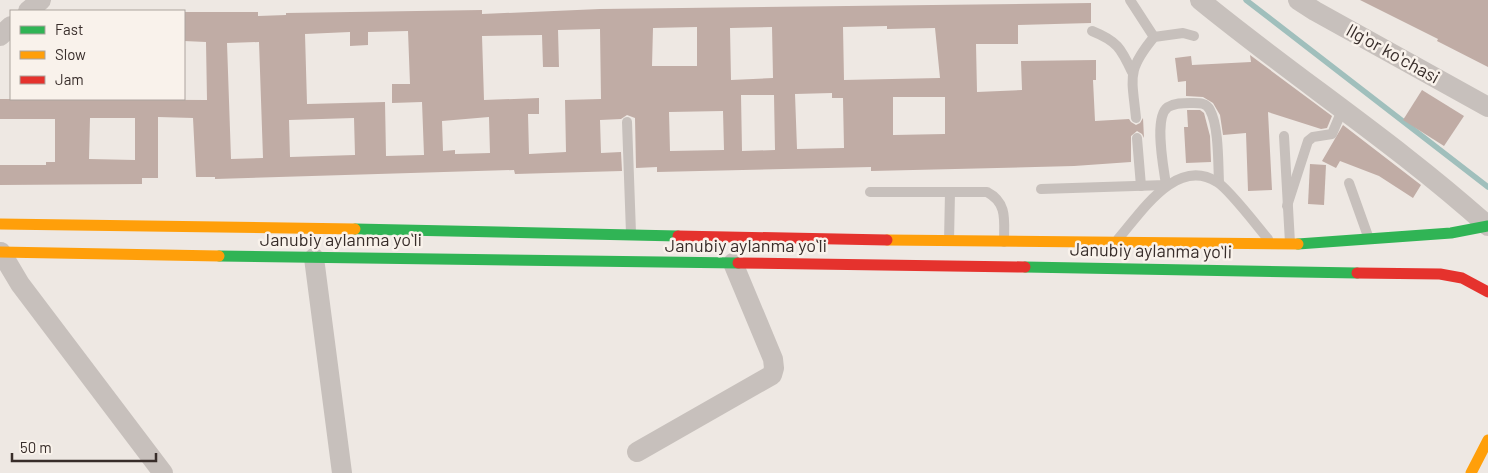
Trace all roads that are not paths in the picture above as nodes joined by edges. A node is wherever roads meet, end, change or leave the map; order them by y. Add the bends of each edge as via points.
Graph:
1 (41, 0) edge
2 (1130, 0) edge
3 (1200, 0) edge
4 (1298, 0) edge
5 (29, 10) edge
6 (10, 27) edge
7 (1092, 31) dead end
8 (0, 36) edge
9 (1194, 36) dead end
10 (1154, 37) junction
11 (1132, 72) junction
12 (1488, 107) edge
13 (1343, 108) junction
14 (1136, 118) dead end
15 (627, 122) dead end
16 (1284, 136) dead end
17 (1137, 138) dead end
18 (1219, 182) junction
19 (1349, 184) dead end
20 (1166, 185) junction
21 (1141, 186) junction
22 (1040, 189) dead end
23 (870, 192) dead end
24 (950, 192) junction
25 (1287, 206) junction
26 (0, 224) edge
27 (1488, 226) edge
28 (631, 234) junction
29 (1369, 240) junction
30 (950, 242) junction
31 (1004, 243) junction
32 (1114, 244) junction
33 (1272, 244) junction
34 (1290, 244) junction
35 (0, 252) edge
36 (314, 258) junction
37 (733, 263) junction
38 (1488, 292) edge
39 (1488, 440) edge
40 (637, 452) dead end
41 (163, 473) edge
42 (342, 473) edge
43 (1471, 473) edge

1 - 5 street
2 - 10 lane
3 - 13 street via 1242,35
4 - 12 street, Ilgʻor koʻchasi
6 - 8 street
7 - 11 lane via 1110,38 1122,49
9 - 10 lane via 1183,33
10 - 11 lane via 1136,60
11 - 14 lane
13 - 25 lane via 1332,134 1308,141
13 - 27 street
15 - 28 lane
16 - 25 lane
17 - 21 lane
18 - 20 lane via 1202,176 1184,177
18 - 20 lane via 1210,109 1202,103 1178,103 1167,108 1161,116
18 - 33 lane
19 - 29 lane
20 - 21 lane
20 - 32 lane
21 - 22 lane
23 - 24 lane
24 - 30 lane
24 - 31 lane via 986,192 999,200 1004,214
25 - 34 lane
26 - 28 main road, Janubiy aylanma yoʻli
27 - 29 main road, Janubiy aylanma yoʻli via 1451,233
28 - 30 main road, Janubiy aylanma yoʻli
29 - 34 main road, Janubiy aylanma yoʻli
30 - 31 main road, Janubiy aylanma yoʻli
31 - 32 main road, Janubiy aylanma yoʻli
32 - 33 main road, Janubiy aylanma yoʻli
33 - 34 main road, Janubiy aylanma yoʻli
35 - 36 main road, Janubiy aylanma yoʻli
35 - 41 street via 20,284
36 - 37 main road, Janubiy aylanma yoʻli
36 - 42 street
37 - 38 main road, Janubiy aylanma yoʻli via 1440,274 1462,278
37 - 40 street via 773,359 772,375
39 - 43 main road

